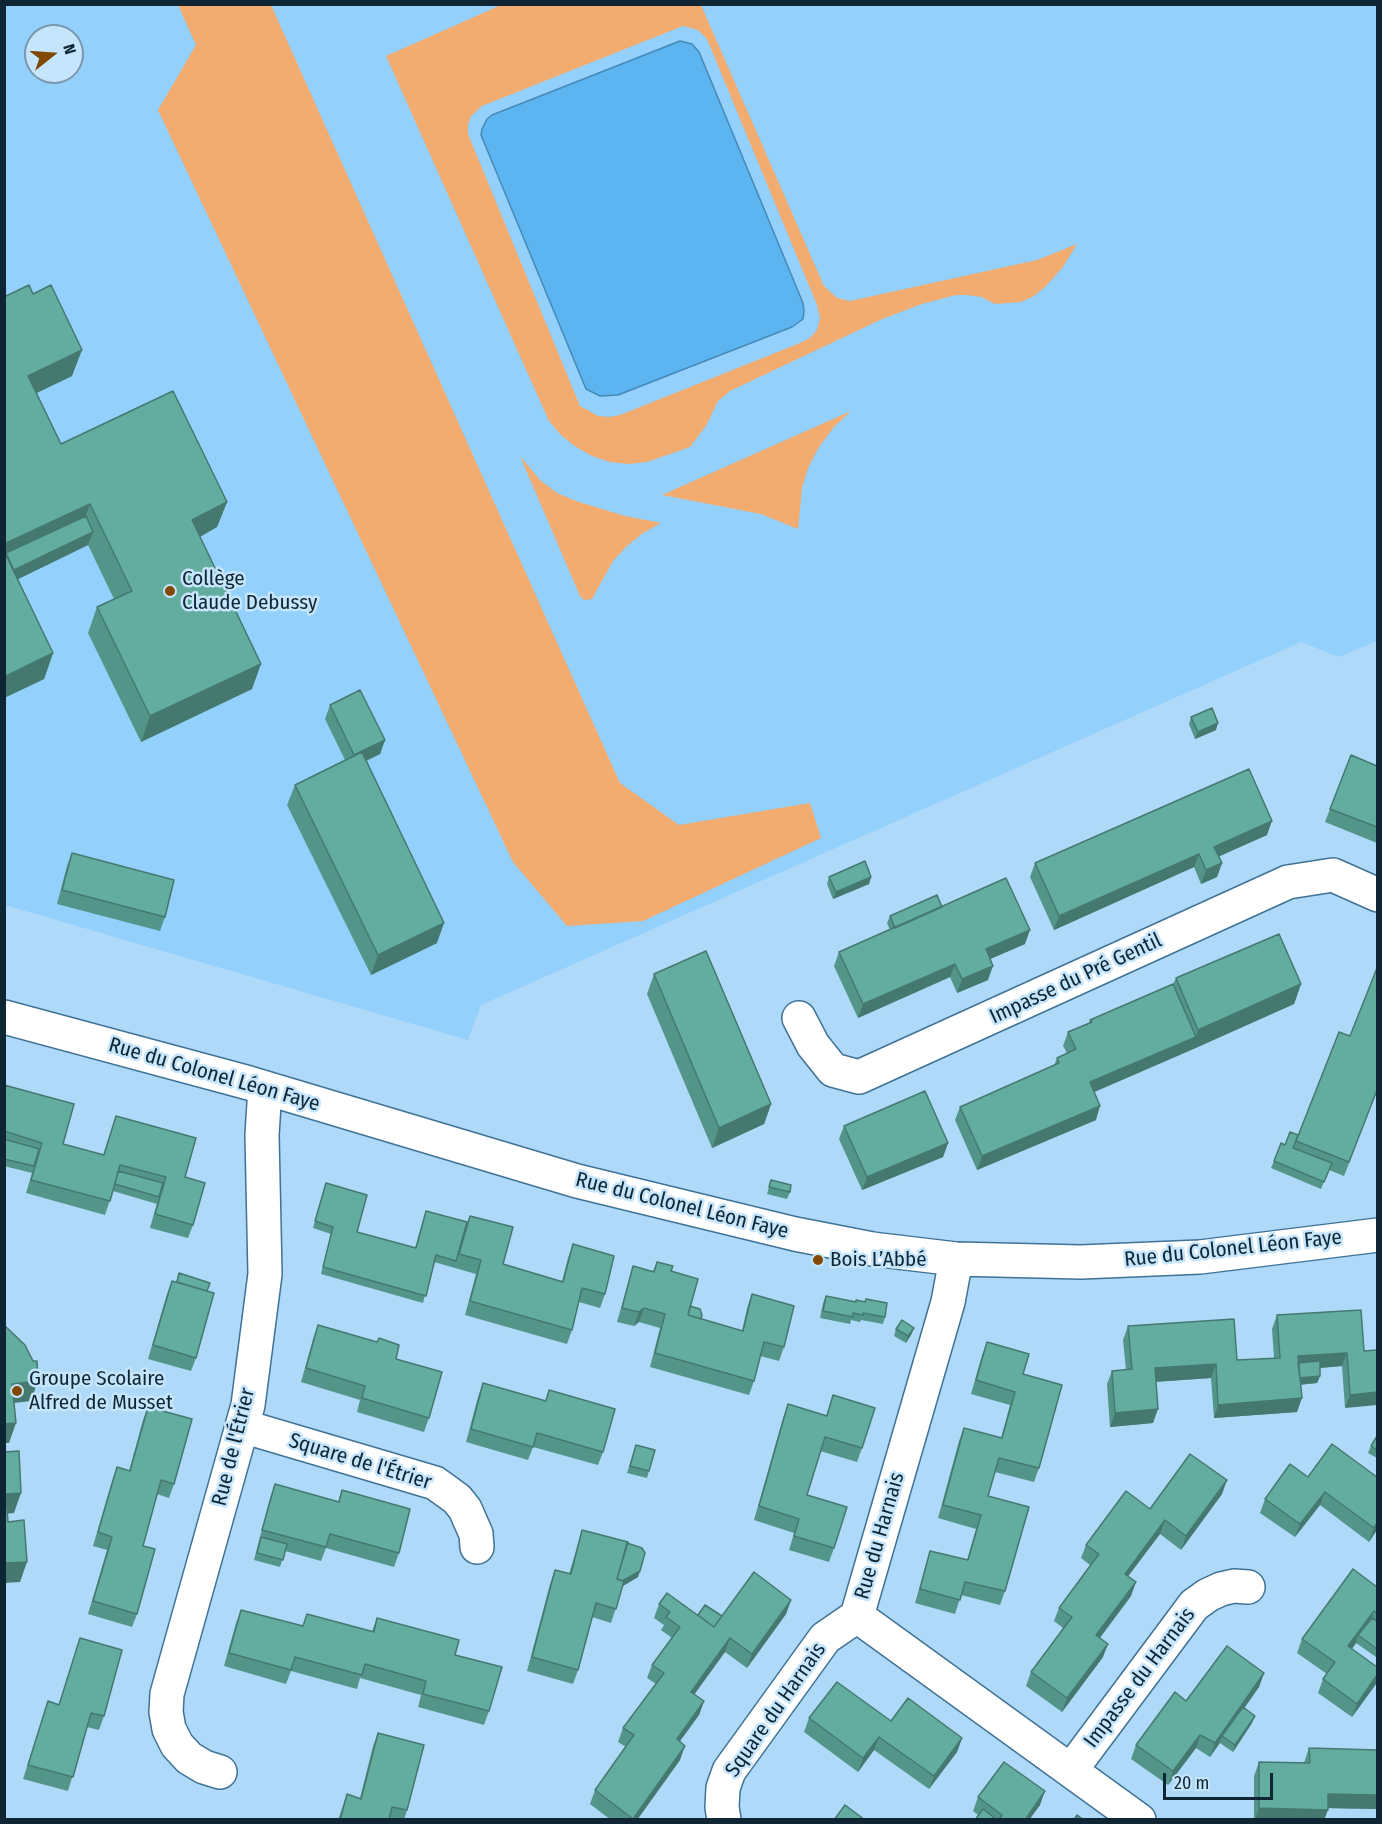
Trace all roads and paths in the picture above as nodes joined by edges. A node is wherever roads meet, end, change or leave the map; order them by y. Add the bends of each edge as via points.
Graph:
1 (1377, 895) edge
2 (4, 1017) edge
3 (799, 1018) dead end
4 (265, 1088) junction
5 (1377, 1235) edge
6 (956, 1259) junction
7 (242, 1426) junction
8 (477, 1547) dead end
9 (1248, 1587) dead end
10 (857, 1616) junction
11 (1071, 1770) junction
12 (220, 1772) dead end
13 (723, 1820) edge
14 (1139, 1820) edge

1 - 3 street, Impasse du Pré Gentil via 1333,875 1288,882 859,1077 834,1070 813,1045
2 - 4 street, Rue du Colonel Léon Faye
4 - 6 street, Rue du Colonel Léon Faye via 589,1184 812,1238
4 - 7 street, Rue de l'Étrier via 265,1274
5 - 6 street, Rue du Colonel Léon Faye via 1200,1257 1081,1262
6 - 10 street, Rue du Harnais via 948,1302
7 - 8 street, Square de l'Étrier via 435,1483 457,1498 465,1509
7 - 12 street, Rue de l'Étrier via 167,1694 169,1729 177,1745 189,1758
9 - 11 street, Impasse du Harnais via 1221,1589 1194,1605
10 - 11 street, Rue du Harnais
10 - 13 street, Square du Harnais via 825,1638 729,1771 723,1788
11 - 14 street, Rue du Harnais

